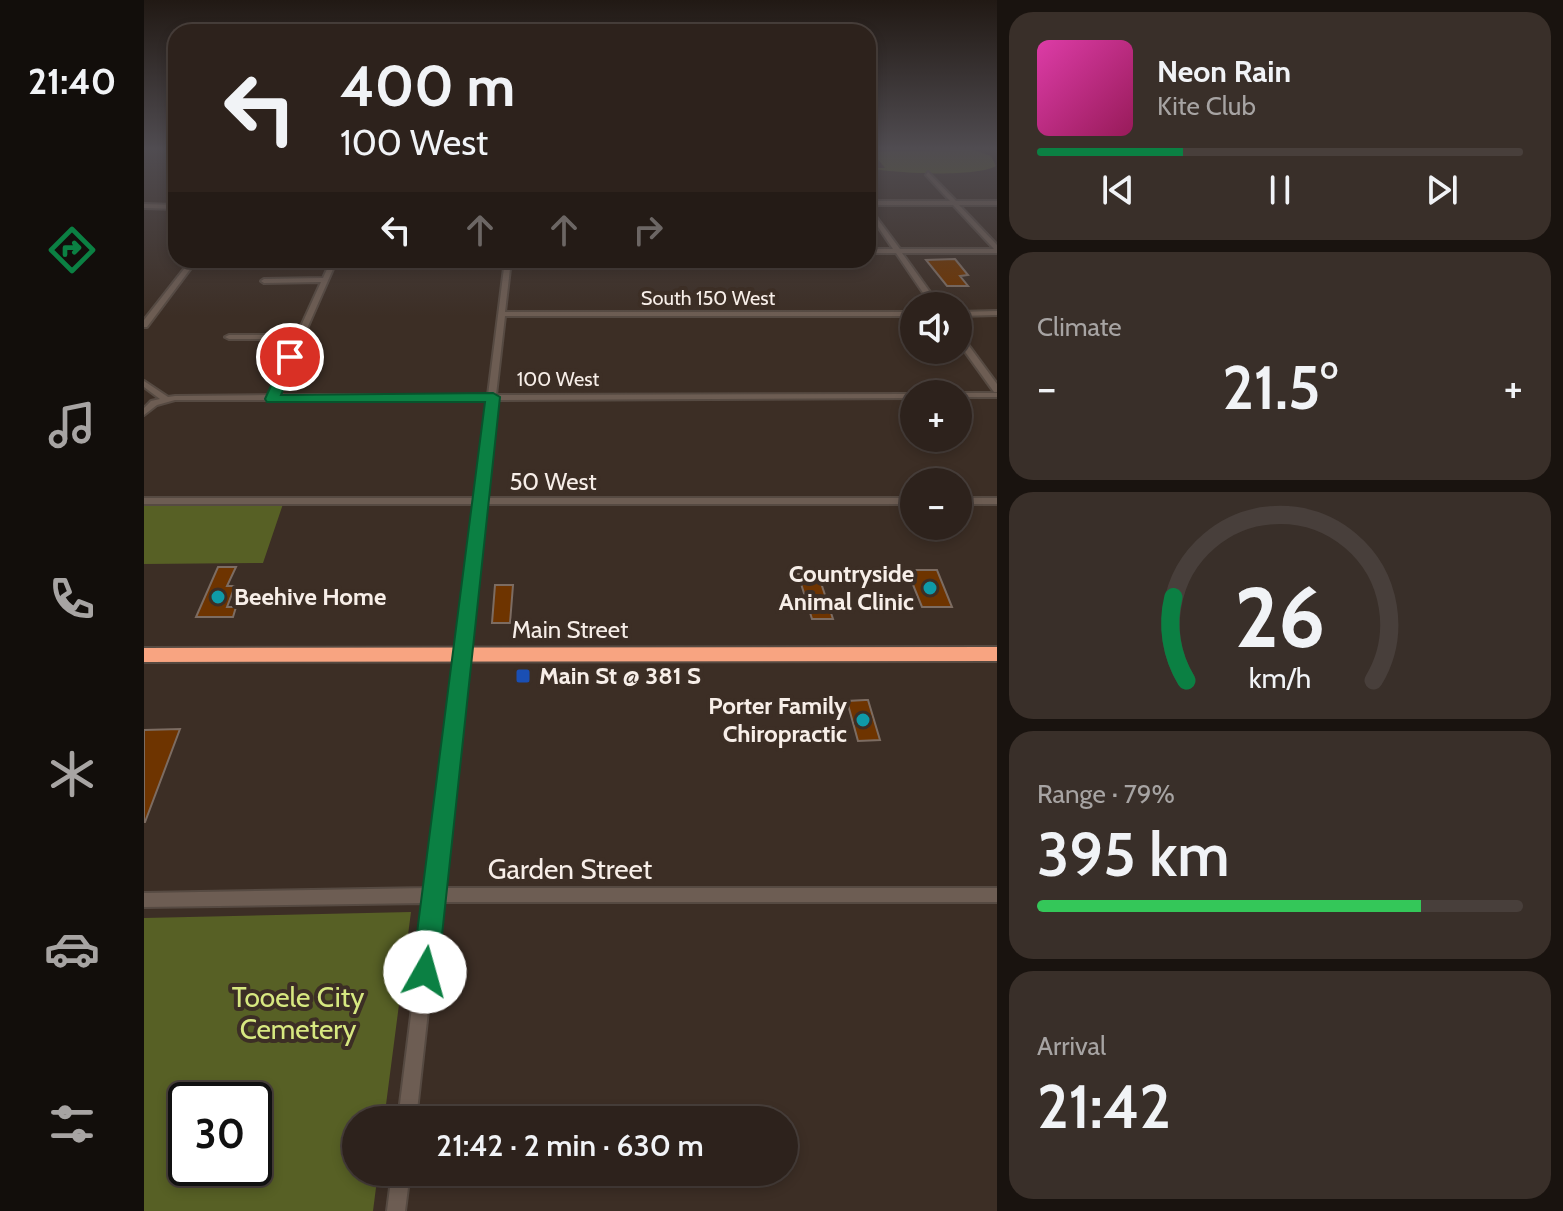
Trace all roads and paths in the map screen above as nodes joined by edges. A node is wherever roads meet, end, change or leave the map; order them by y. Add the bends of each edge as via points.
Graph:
1 (954, 203) edge
2 (939, 204) edge
3 (876, 206) edge
4 (168, 207) edge
5 (146, 208) edge
6 (876, 218) edge
7 (997, 250) edge
8 (876, 251) edge
9 (899, 251) junction
10 (188, 268) edge
11 (330, 268) edge
12 (507, 268) edge
13 (324, 280) junction
14 (264, 281) dead end
15 (927, 292) edge
16 (997, 313) edge
17 (503, 314) junction
18 (900, 314) edge
19 (972, 314) edge
20 (144, 325) edge
21 (229, 337) dead end
22 (299, 337) junction
23 (972, 357) edge
24 (144, 383) edge
25 (997, 393) edge
26 (972, 394) edge
27 (900, 396) edge
28 (493, 397) junction
29 (272, 399) junction
30 (166, 400) junction
31 (144, 412) edge
32 (144, 501) edge
33 (479, 501) junction
34 (900, 501) edge
35 (972, 501) edge
36 (997, 501) edge
37 (461, 654) junction
38 (997, 654) edge
39 (144, 655) edge
40 (435, 895) junction
41 (997, 895) edge
42 (144, 900) edge
43 (409, 1106) edge
44 (399, 1186) edge
45 (396, 1211) edge

1 - 7 street
2 - 3 street
4 - 5 street
6 - 9 street
7 - 9 street
8 - 9 street
9 - 15 street
10 - 20 street
11 - 13 street
12 - 17 street
13 - 14 street
13 - 22 street
16 - 19 street
17 - 18 street, South 150 West
17 - 28 street
21 - 22 street
22 - 29 street
23 - 25 street
24 - 30 street
25 - 26 street
27 - 28 street, 100 West
28 - 29 street, 100 West
28 - 33 street
29 - 30 street, 100 West
30 - 31 street, 100 West
32 - 33 street, 50 West
33 - 34 street, 50 West
33 - 37 street
35 - 36 street
37 - 38 highway, Main Street
37 - 39 highway, Main Street
37 - 40 street
40 - 41 street, Garden Street
40 - 42 street, Garden Street
40 - 43 street
44 - 45 street

